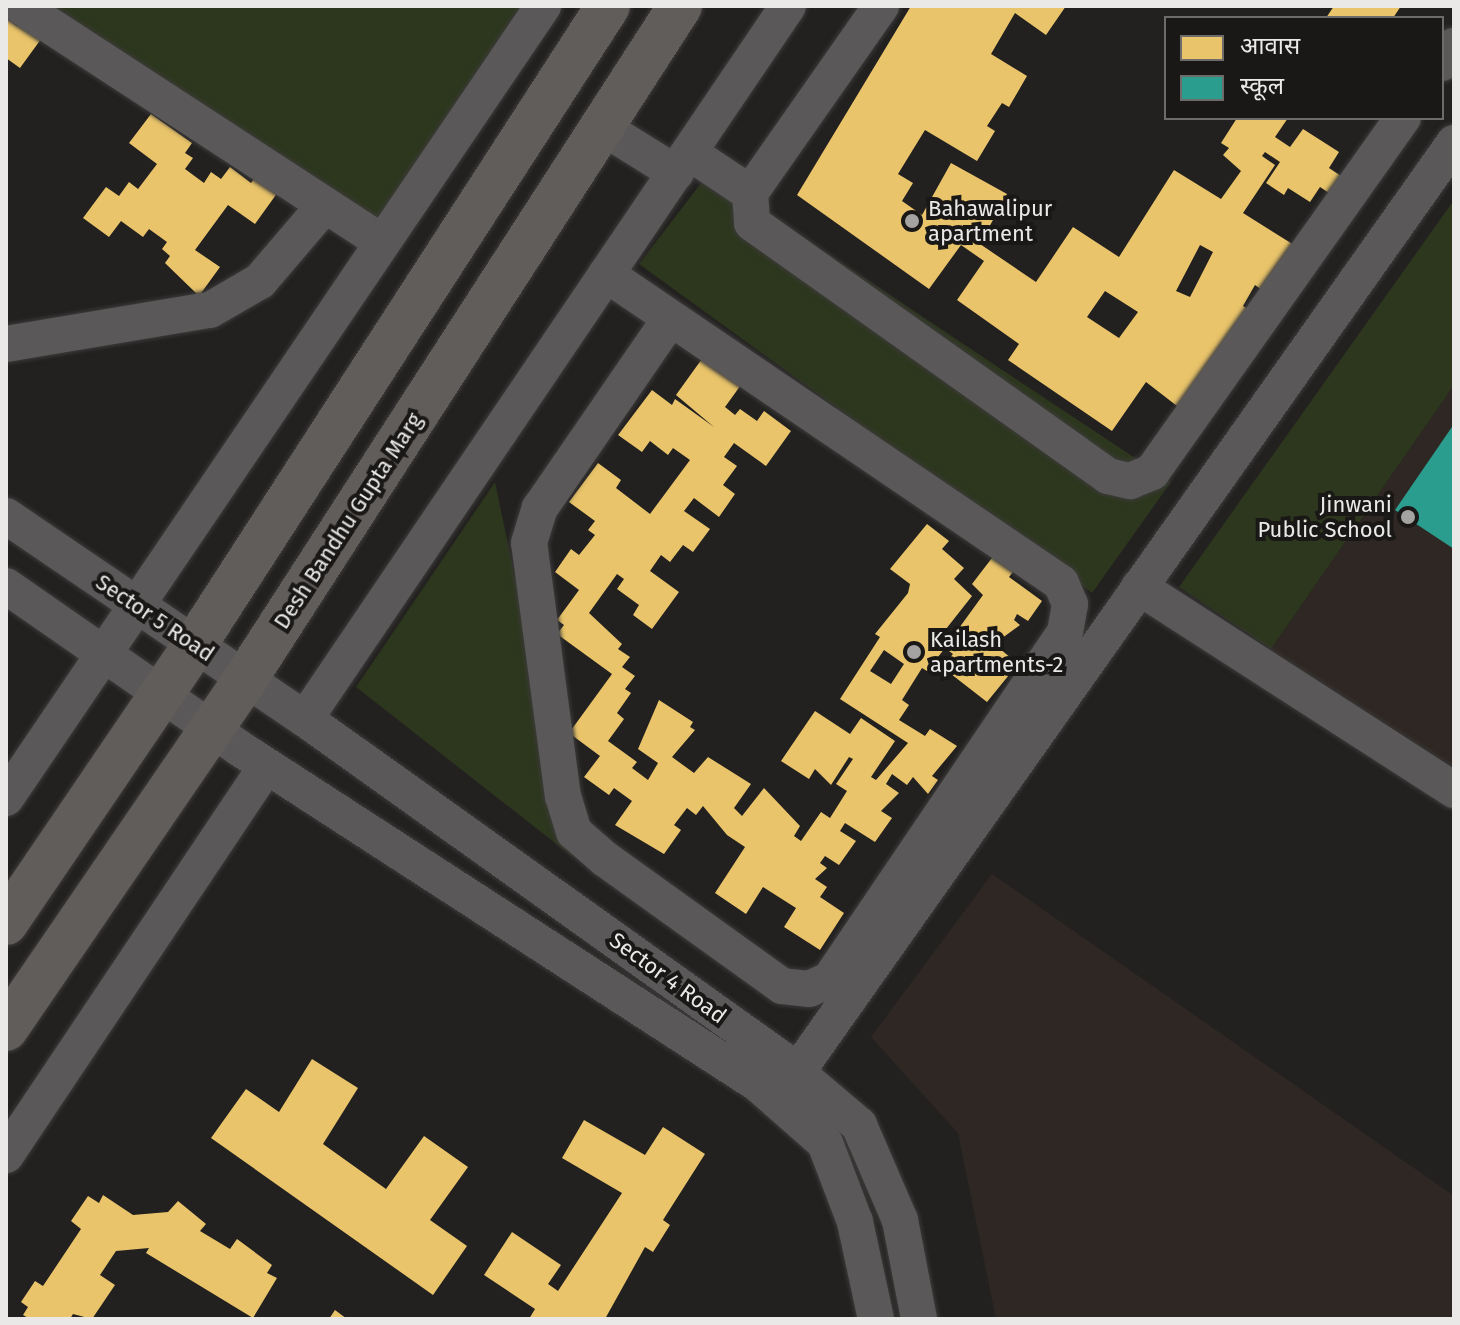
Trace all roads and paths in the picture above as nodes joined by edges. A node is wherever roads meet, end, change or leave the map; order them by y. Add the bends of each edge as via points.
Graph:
1 (20, 6) edge
2 (543, 6) edge
3 (608, 6) edge
4 (680, 6) edge
5 (788, 6) edge
6 (881, 6) edge
7 (1402, 120) edge
8 (602, 127) junction
9 (1454, 143) edge
10 (683, 163) junction
11 (750, 193) junction
12 (324, 206) junction
13 (382, 242) junction
14 (606, 274) junction
15 (670, 319) junction
16 (6, 344) edge
17 (6, 516) edge
18 (6, 586) edge
19 (1139, 587) junction
20 (135, 603) junction
21 (194, 646) junction
22 (104, 652) junction
23 (246, 678) junction
24 (159, 693) junction
25 (305, 719) junction
26 (210, 727) junction
27 (266, 766) junction
28 (1454, 790) edge
29 (6, 798) edge
30 (6, 923) edge
31 (6, 1029) edge
32 (797, 1072) junction
33 (6, 1155) edge
34 (876, 1319) edge
35 (919, 1319) edge

1 - 12 street
2 - 13 street
3 - 21 street
4 - 8 street, Desh Bandhu Gupta Marg
5 - 10 street
6 - 11 street
7 - 11 street via 1152,472 1130,481 1108,476 752,223
8 - 10 street
8 - 23 street, Desh Bandhu Gupta Marg
9 - 19 street
10 - 11 street
10 - 14 street
12 - 13 street
12 - 16 street via 260,281 210,310
13 - 20 street
14 - 15 street
14 - 25 street
15 - 15 street via 1061,583 1070,604 1065,632 838,967 829,980 809,989 782,986 605,859 574,832 563,797 529,543 540,508
17 - 20 street, Sector 5 Road
18 - 22 street
19 - 28 street
19 - 32 street
20 - 21 street, Sector 5 Road
20 - 22 street
21 - 23 street, Sector 5 Road
21 - 24 street
22 - 24 street
22 - 29 street
23 - 25 street, Sector 5 Road
23 - 26 street, Desh Bandhu Gupta Marg
24 - 26 street
24 - 30 street
25 - 32 street, Sector 4 Road
26 - 27 street
26 - 31 street, Desh Bandhu Gupta Marg
27 - 33 street
27 - 34 street, Sector 4 Road via 758,1084 825,1143 855,1222
32 - 35 street, Sector 4 Road via 859,1125 900,1220

